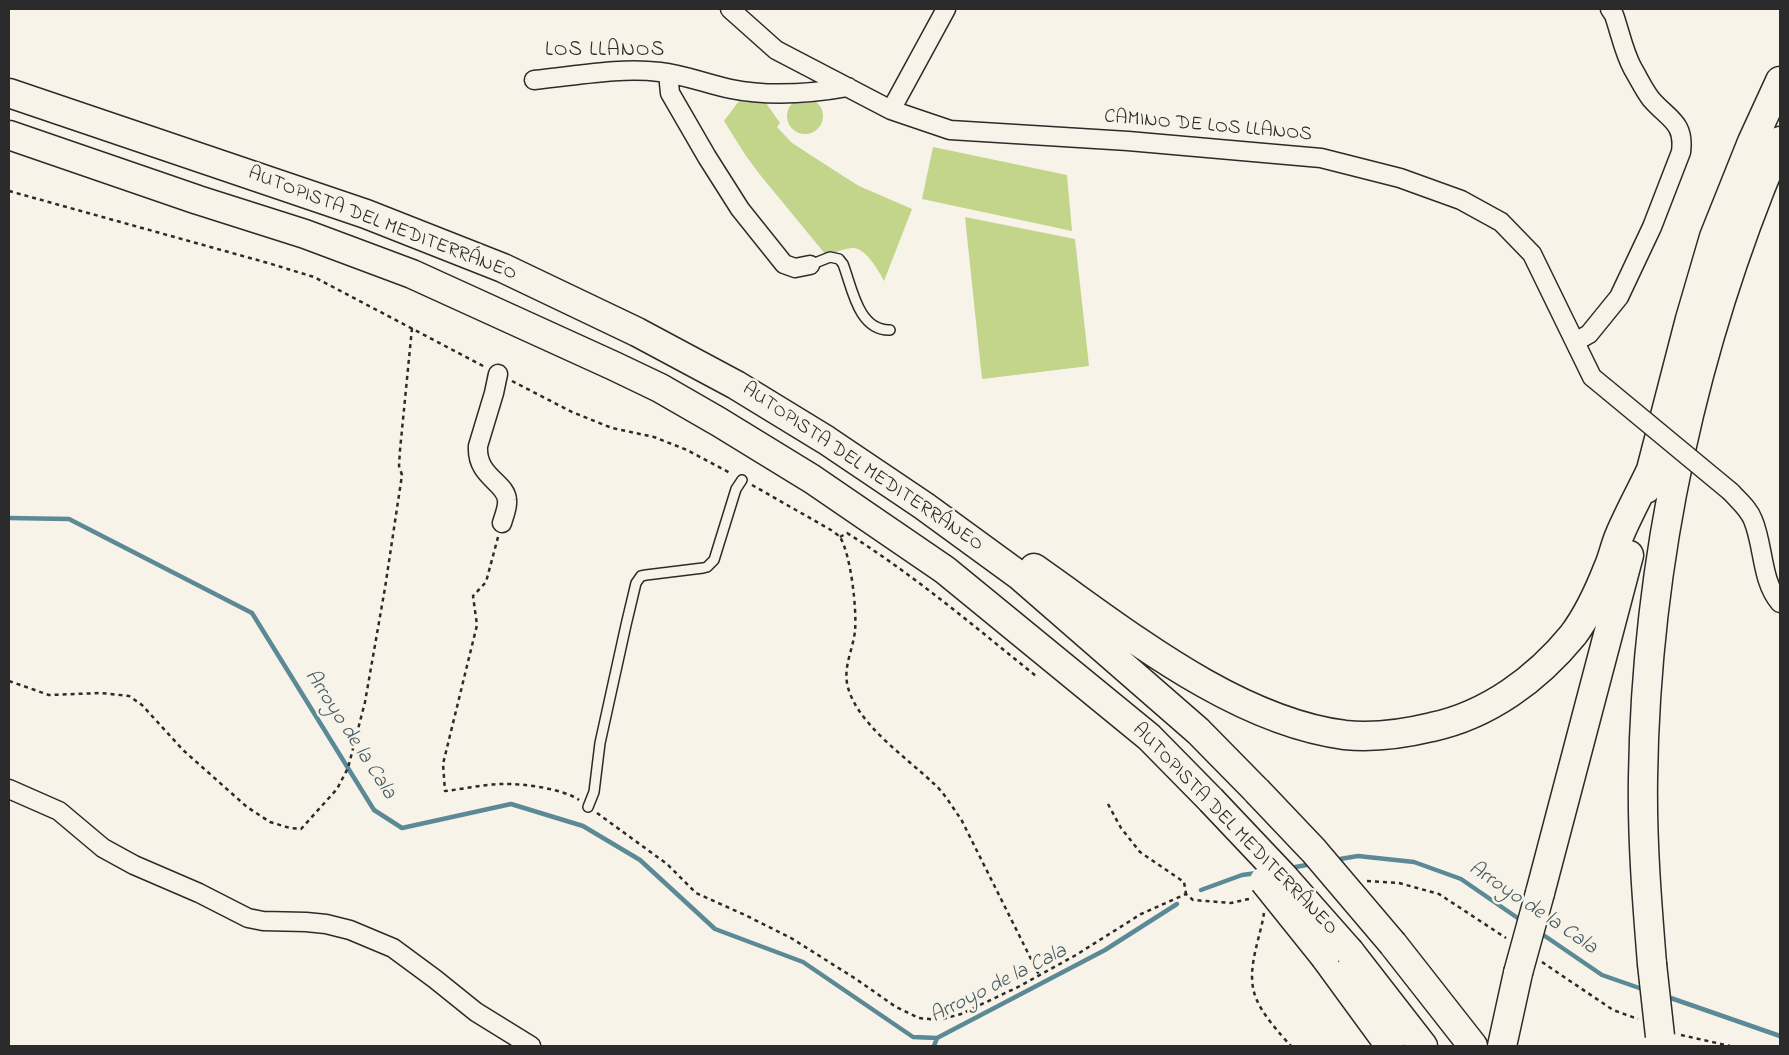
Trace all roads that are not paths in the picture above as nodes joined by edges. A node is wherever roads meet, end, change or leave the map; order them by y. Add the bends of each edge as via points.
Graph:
1 (730, 9) edge
2 (946, 9) edge
3 (1610, 9) edge
4 (668, 73) junction
5 (534, 80) dead end
6 (1780, 81) edge
7 (848, 88) junction
8 (9, 93) edge
9 (891, 110) junction
10 (9, 135) edge
11 (1780, 141) edge
12 (810, 265) joint
13 (890, 330) dead end
14 (1574, 342) junction
15 (498, 374) road end
16 (826, 440) junction
17 (1650, 472) junction
18 (742, 480) road end
19 (502, 524) road end
20 (1780, 603) edge
21 (9, 789) edge
22 (588, 807) road end
23 (1338, 954) junction
24 (1665, 1038) edge
25 (531, 1046) edge
26 (1390, 1046) edge
27 (1423, 1046) edge
28 (1473, 1046) edge
29 (1502, 1046) edge

1 - 7 street, CAMINO DE LOS LLANOS via 776,50
2 - 9 street
3 - 14 street via 1632,67 1651,98 1676,123 1683,140 1652,227 1619,297 1589,334
4 - 5 street via 630,71
4 - 7 street via 755,94
4 - 12 street via 670,93 740,209 784,264 795,268
6 - 17 highway via 1714,237
7 - 9 street, CAMINO DE LOS LLANOS
8 - 16 highway, AUTOPISTA DEL MEDITERRÁNEO via 366,214 503,268 637,332 736,385
9 - 14 street, CAMINO DE LOS LLANOS via 950,130 1321,158 1400,178 1461,200 1500,222 1532,254
10 - 23 highway, AUTOPISTA DEL MEDITERRÁNEO, bridge via 305,234 412,274 660,388 812,479 945,570 1149,737 1203,801 1282,875
11 - 24 highway, bridge via 1737,251 1708,346 1684,434 1658,577 1645,716 1644,846 1652,964
12 - 13 lane via 830,257 839,259 862,313 874,326
14 - 20 street, CAMINO DE LOS LLANOS, bridge via 1592,377 1743,505 1759,536 1769,582
15 - 19 street via 477,454 483,469 507,495
16 - 17 highway via 905,477 1144,644 1215,689 1279,719 1314,730 1346,735 1402,734 1449,724 1488,707 1534,674 1573,634 1591,605
16 - 28 highway, AUTOPISTA DEL MEDITERRÁNEO, bridge via 1020,576 1198,732 1314,850
17 - 29 highway, bridge via 1540,893 1528,967
18 - 22 lane via 711,564 641,576 636,583 600,743 594,792
21 - 25 street via 59,811 103,848 134,865 248,918 326,924 393,948 476,1012
23 - 26 highway
23 - 27 highway, AUTOPISTA DEL MEDITERRÁNEO

